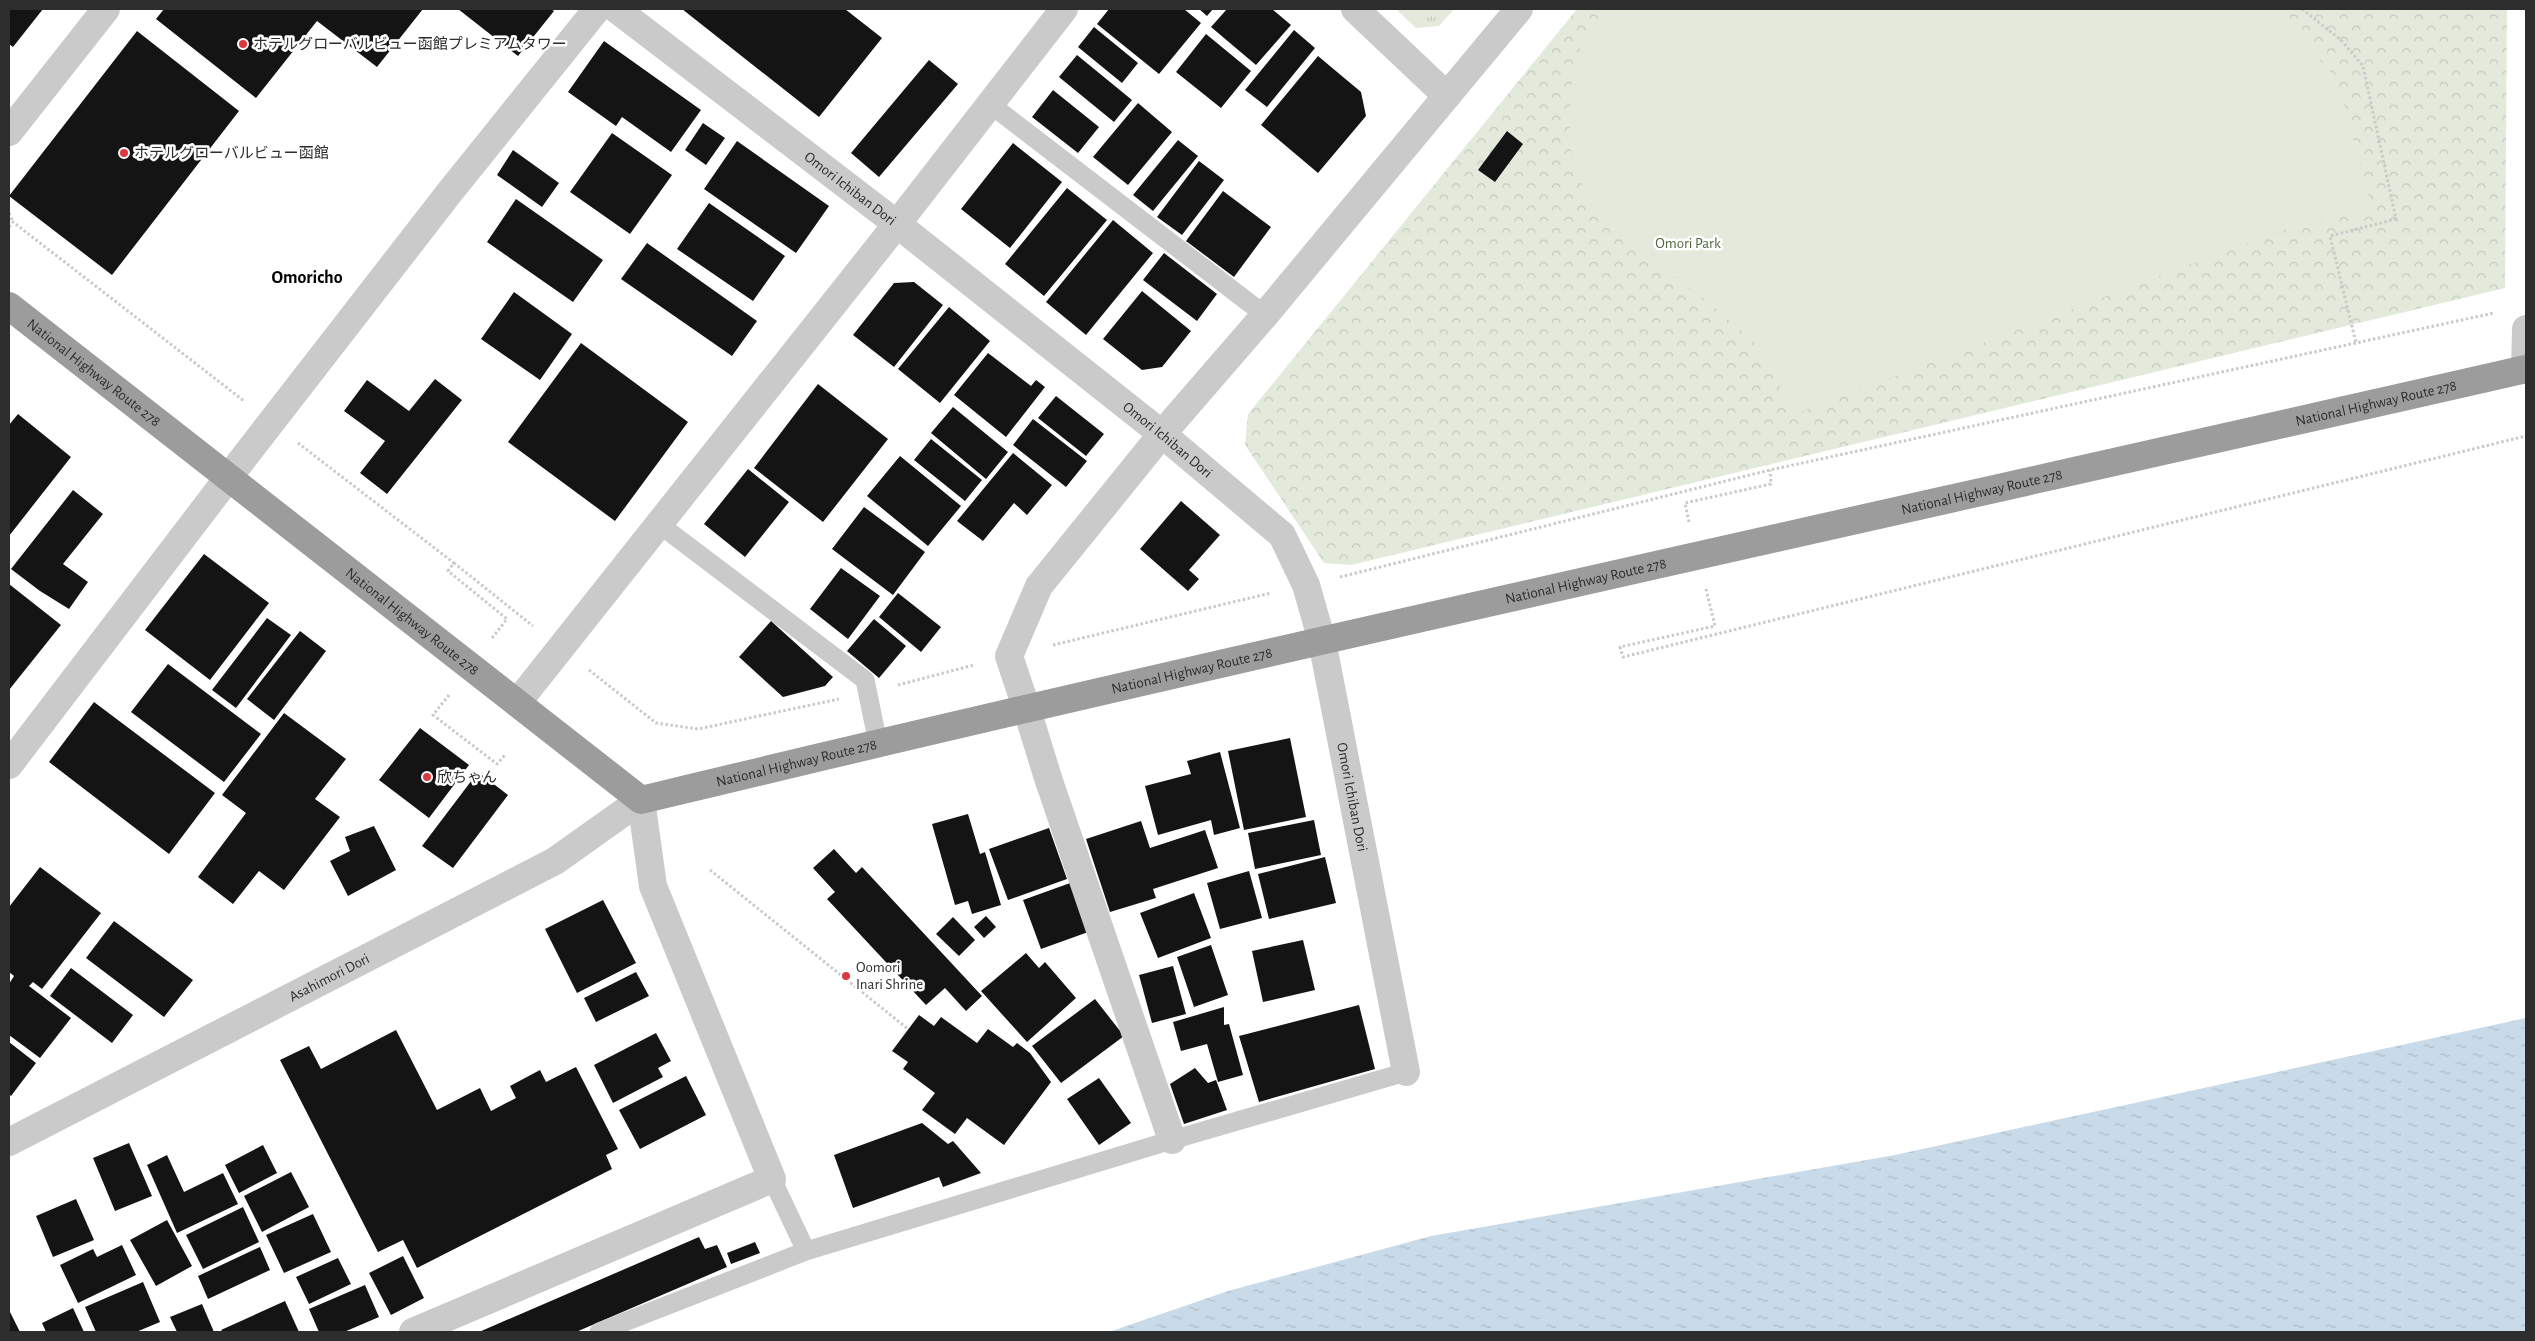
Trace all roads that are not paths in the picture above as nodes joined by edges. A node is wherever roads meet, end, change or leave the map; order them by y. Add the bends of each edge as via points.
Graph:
1 (106, 9) edge
2 (597, 9) edge
3 (616, 9) edge
4 (1064, 9) edge
5 (1355, 9) edge
6 (1519, 9) edge
7 (1447, 96) junction
8 (990, 104) junction
9 (9, 132) edge
10 (897, 224) junction
11 (9, 306) edge
12 (1265, 315) junction
13 (2526, 329) edge
14 (2526, 370) edge
15 (1162, 434) junction
16 (228, 478) junction
17 (659, 524) junction
18 (1322, 641) junction
19 (517, 703) junction
20 (1027, 710) junction
21 (878, 743) junction
22 (9, 766) edge
23 (641, 800) junction
24 (1406, 1072) joint
25 (1172, 1140) junction
26 (9, 1142) edge
27 (772, 1179) junction
28 (806, 1251) junction
29 (413, 1332) edge
30 (599, 1332) edge

1 - 9 street
2 - 16 street via 449,193
3 - 10 street, Omori Ichiban Dori
4 - 8 street
5 - 7 street
6 - 7 street
7 - 12 street
8 - 10 street
8 - 12 lane
10 - 15 street, Omori Ichiban Dori
10 - 17 street
11 - 16 highway, National Highway Route 278
12 - 15 street
13 - 14 street
14 - 18 highway, National Highway Route 278
15 - 18 street, Omori Ichiban Dori via 1282,535 1306,585
15 - 20 street via 1039,586 1009,656
16 - 19 highway, National Highway Route 278
16 - 22 street
17 - 19 street
17 - 21 lane via 865,680
18 - 20 highway, National Highway Route 278
18 - 24 street, Omori Ichiban Dori
19 - 23 highway, National Highway Route 278
20 - 21 highway, National Highway Route 278
20 - 25 street
21 - 23 highway, National Highway Route 278
23 - 26 street, Asahimori Dori via 555,861
23 - 27 street via 653,886
24 - 25 lane
25 - 28 lane
27 - 28 lane
27 - 29 street
28 - 30 lane

